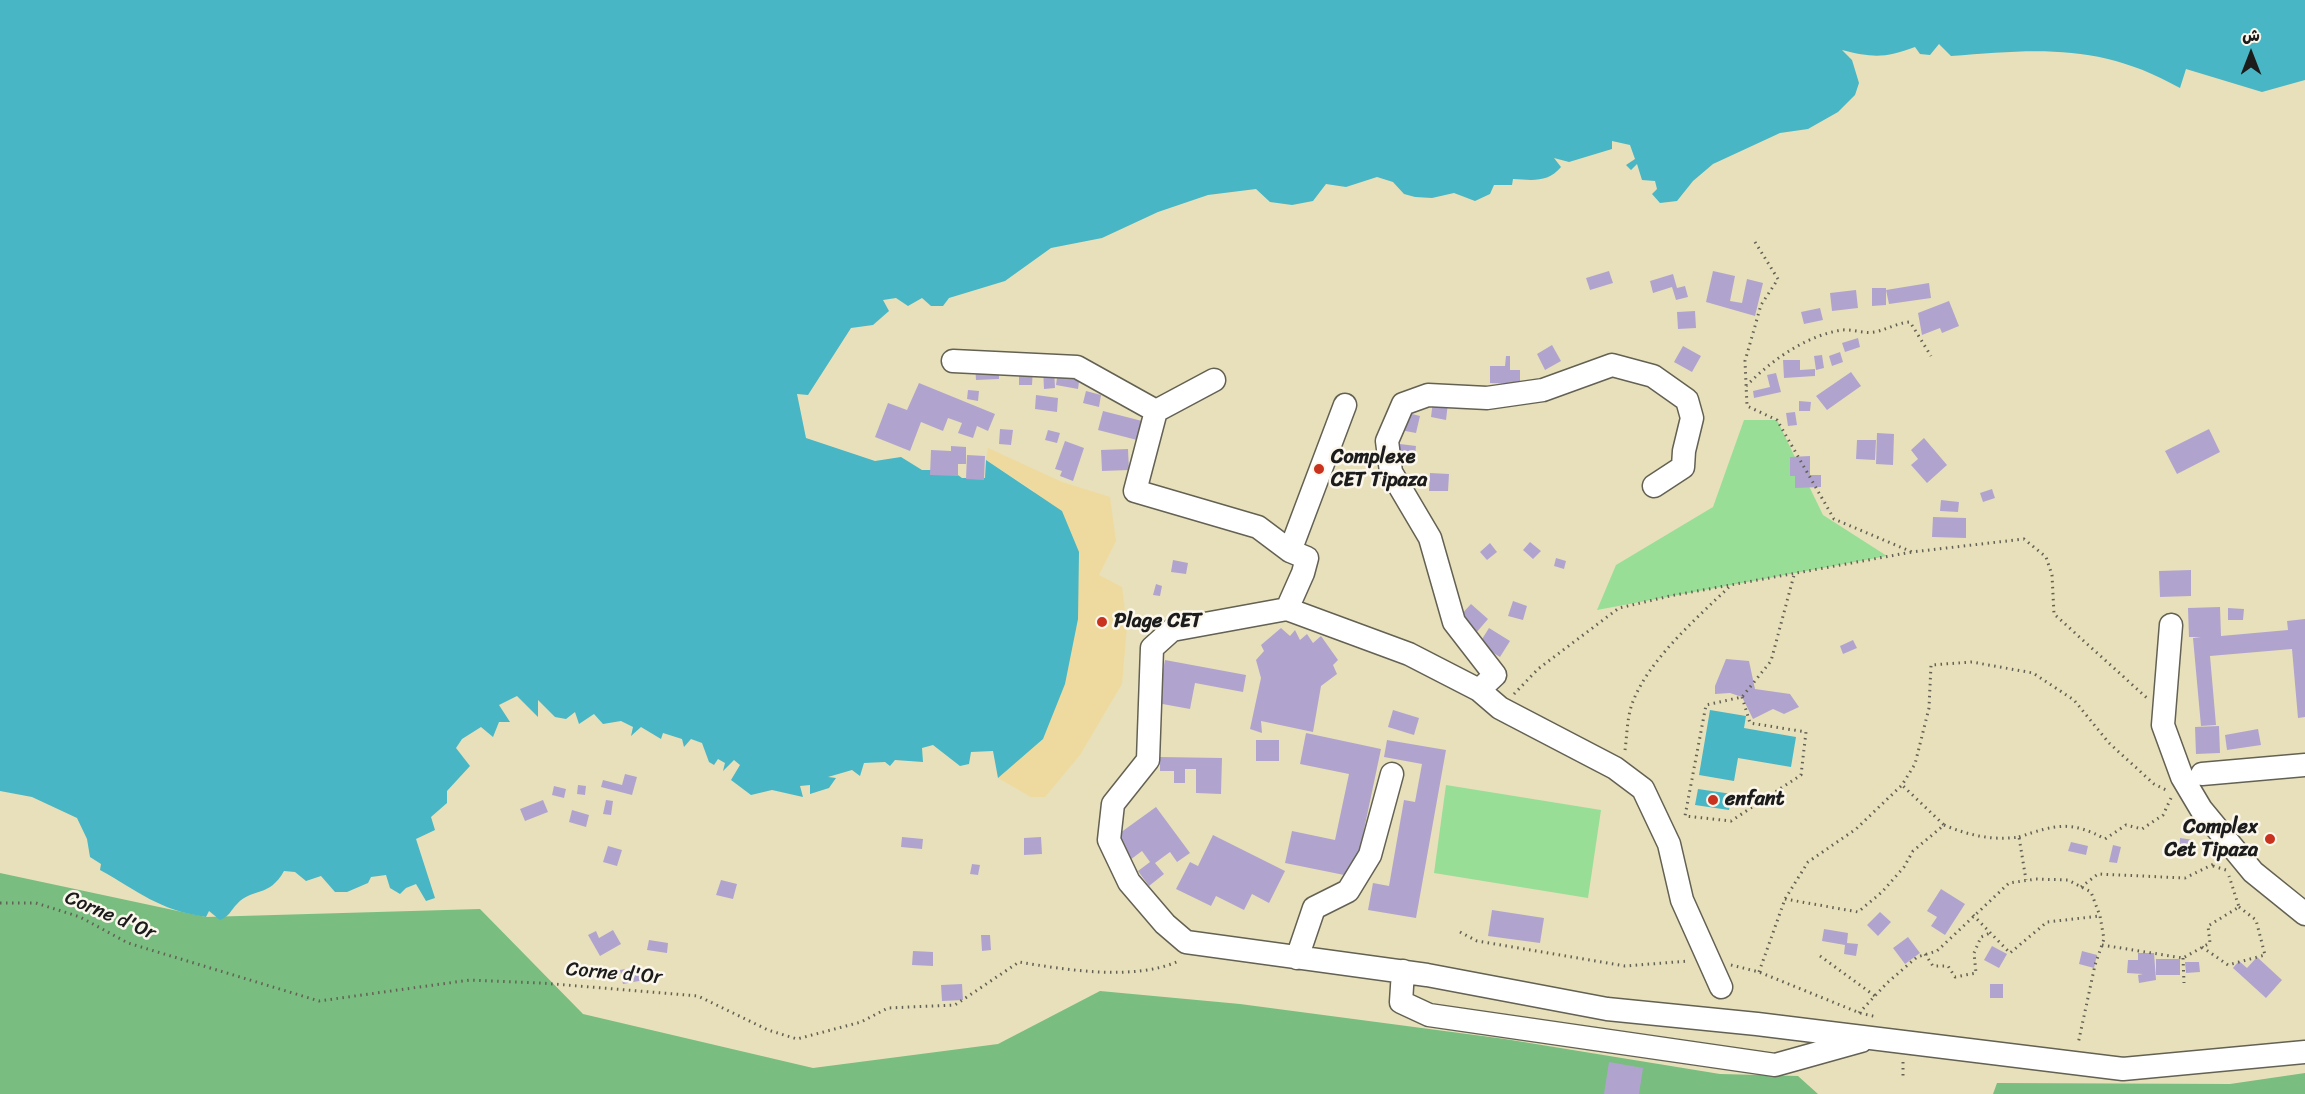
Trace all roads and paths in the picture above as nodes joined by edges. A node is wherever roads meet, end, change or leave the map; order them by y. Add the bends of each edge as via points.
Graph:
1 (1755, 242) dead end
2 (1931, 356) dead end
3 (953, 361) dead end
4 (1214, 380) dead end
5 (1746, 386) junction
6 (1345, 405) dead end
7 (1156, 411) junction
8 (1654, 486) dead end
9 (1290, 551) junction
10 (1917, 551) junction
11 (1794, 575) junction
12 (1730, 586) junction
13 (1287, 609) junction
14 (2171, 625) dead end
15 (1479, 690) junction
16 (1742, 697) junction
17 (1500, 708) junction
18 (2164, 714) junction
19 (2305, 765) edge
20 (1622, 773) junction
21 (1392, 774) dead end
22 (2202, 774) dead end
23 (1902, 785) junction
24 (2173, 795) junction
25 (2201, 809) junction
26 (1944, 825) junction
27 (2019, 837) junction
28 (2236, 850) junction
29 (2213, 866) junction
30 (2026, 880) junction
31 (2080, 887) junction
32 (1785, 899) junction
33 (0, 903) edge
34 (2239, 907) junction
35 (2305, 914) edge
36 (1973, 915) junction
37 (2100, 916) junction
38 (1460, 932) dead end
39 (1990, 933) junction
40 (2102, 945) junction
41 (2202, 947) junction
42 (1925, 954) junction
43 (1820, 956) dead end
44 (1297, 958) junction
45 (2183, 958) junction
46 (1181, 960) dead end
47 (1709, 960) junction
48 (1403, 971) junction
49 (1759, 972) junction
50 (2184, 983) dead end
51 (1721, 987) dead end
52 (1875, 996) junction
53 (1860, 1013) junction
54 (1840, 1035) junction
55 (1871, 1039) junction
56 (2305, 1052) edge
57 (2074, 1064) junction

1 - 5 path via 1778,279 1761,304 1745,362
2 - 5 path via 1910,322 1874,332 1842,330 1803,343 1768,365
3 - 7 street via 1077,367
4 - 7 street
5 - 10 path via 1747,406 1777,420 1834,519
6 - 9 street
7 - 9 street via 1135,491 1258,527
8 - 15 street via 1683,467 1692,418 1687,400 1653,376 1612,365 1543,390 1487,398 1428,395 1402,405 1388,441 1391,472 1430,538 1454,622 1495,675
9 - 13 street via 1307,558
10 - 11 path
10 - 18 path via 2024,539 2046,557 2052,575 2054,614
11 - 12 path
11 - 16 path via 1771,661
12 - 17 path via 1619,608 1538,669
12 - 20 path via 1688,626 1647,675 1631,705
13 - 15 street via 1409,654
13 - 44 street via 1172,630 1152,648 1148,760 1113,804 1108,840 1129,882 1186,942
14 - 18 street
15 - 17 street
16 - 16 path via 1706,705 1685,816 1731,821 1801,776 1806,732 1750,723
17 - 20 street
18 - 25 street via 2163,725 2182,777
19 - 22 street
20 - 47 street via 1643,789 1669,844 1682,900
21 - 44 street via 1370,855 1348,891 1314,908
23 - 24 path via 1915,764 1929,708 1931,665 1972,662 2033,673 2074,700 2109,743 2154,784
23 - 26 path
23 - 32 path via 1856,829 1808,862
24 - 25 path
24 - 27 path via 2163,815 2142,830 2126,825 2105,839 2083,827 2048,827
25 - 28 street
26 - 27 path via 2000,840
26 - 32 path via 1914,851 1889,884 1858,912
27 - 30 path
28 - 29 path
28 - 35 street via 2253,872
29 - 31 path via 2185,878 2098,874
29 - 34 path via 2226,870
30 - 31 path via 2068,880
30 - 36 path via 2009,884
31 - 37 path via 2091,892
32 - 49 path
33 - 46 path, Corne d'Or via 36,903 80,917 128,943 319,1001 470,980 542,983 698,996 768,1030 797,1039 861,1022 888,1008 955,1005 1019,962 1093,972 1161,969
34 - 41 path via 2208,926 2210,943
34 - 41 path via 2256,920 2265,955 2228,965
36 - 39 path
36 - 42 path via 1937,951
37 - 39 path via 2046,922 2010,953
37 - 40 path
38 - 47 path via 1477,941 1625,966
39 - 42 path via 1981,937 1974,953 1976,973 1955,977 1948,966 1933,966
40 - 45 path
40 - 57 path
41 - 45 path
42 - 52 path
43 - 52 path
44 - 48 street
45 - 50 path
47 - 49 path
47 - 51 street
48 - 54 street via 1607,1009
48 - 55 street via 1401,1002 1429,1015 1775,1065
49 - 53 path
52 - 53 path
53 - 54 path
54 - 55 street
55 - 57 street
56 - 57 street via 2123,1069

